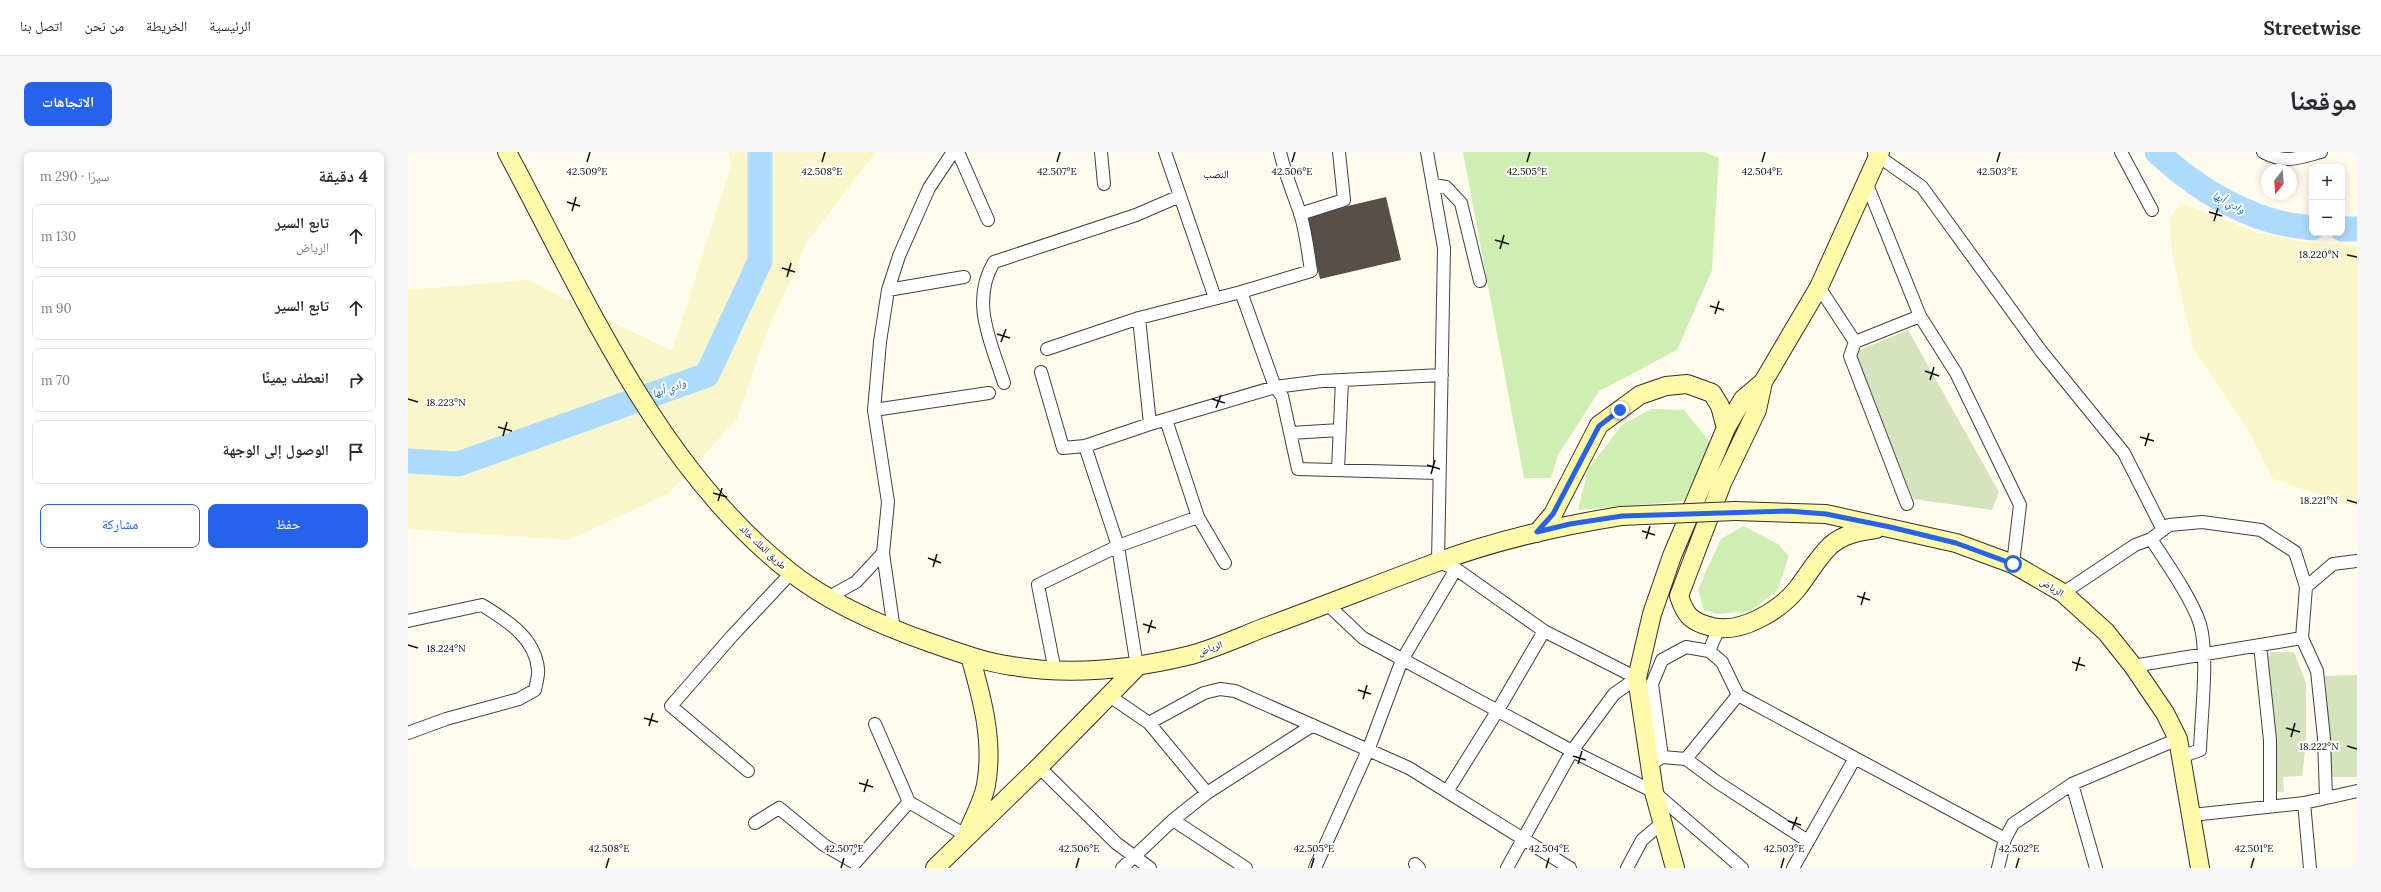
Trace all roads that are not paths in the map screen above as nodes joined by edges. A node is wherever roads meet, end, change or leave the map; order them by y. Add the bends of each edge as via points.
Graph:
1 (507, 152) edge
2 (953, 152) edge
3 (958, 152) edge
4 (1101, 152) edge
5 (1165, 152) edge
6 (1280, 152) edge
7 (1339, 152) edge
8 (1428, 152) edge
9 (2121, 152) edge
10 (2263, 152) edge
11 (2321, 152) edge
12 (1877, 154) edge
13 (1866, 182) junction
14 (1104, 184) dead end
15 (1434, 185) junction
16 (1180, 196) junction
17 (2152, 210) dead end
18 (1300, 214) junction
19 (988, 220) dead end
20 (964, 277) dead end
21 (1480, 281) dead end
22 (1819, 287) junction
23 (888, 290) junction
24 (1241, 292) junction
25 (1215, 298) junction
26 (1920, 316) junction
27 (1139, 318) junction
28 (1855, 342) junction
29 (1047, 349) dead end
30 (1041, 372) dead end
31 (1442, 375) junction
32 (1342, 380) junction
33 (1004, 382) dead end
34 (1763, 382) junction
35 (1275, 387) junction
36 (989, 394) dead end
37 (874, 410) junction
38 (1166, 420) junction
39 (1150, 424) junction
40 (1726, 428) junction
41 (1340, 430) junction
42 (1290, 433) junction
43 (1085, 446) junction
44 (1338, 470) junction
45 (1438, 473) junction
46 (1907, 504) dead end
47 (1198, 517) junction
48 (1890, 527) junction
49 (2163, 530) junction
50 (1537, 532) junction
51 (2151, 539) junction
52 (1118, 546) junction
53 (883, 553) junction
54 (2357, 561) edge
55 (1438, 562) junction
56 (1225, 563) dead end
57 (2013, 564) junction
58 (1456, 569) junction
59 (791, 573) junction
60 (2306, 587) junction
61 (2063, 593) junction
62 (830, 597) junction
63 (1327, 604) junction
64 (408, 622) edge
65 (1719, 628) junction
66 (894, 630) junction
67 (1544, 631) junction
68 (2302, 638) junction
69 (2260, 645) junction
70 (1709, 651) junction
71 (2204, 653) junction
72 (970, 656) junction
73 (1402, 660) junction
74 (2133, 666) junction
75 (1137, 667) junction
76 (1055, 671) junction
77 (1637, 678) junction
78 (1108, 695) junction
79 (1738, 695) junction
80 (1498, 710) junction
81 (1149, 723) junction
82 (875, 724) dead end
83 (1313, 725) junction
84 (408, 734) edge
85 (2178, 739) junction
86 (1370, 748) junction
87 (1572, 752) junction
88 (2181, 757) junction
89 (1855, 758) junction
90 (1686, 759) junction
91 (1656, 761) junction
92 (1039, 767) junction
93 (748, 771) dead end
94 (2072, 784) junction
95 (1448, 790) junction
96 (2357, 791) edge
97 (1654, 792) junction
98 (1207, 793) junction
99 (2326, 797) junction
100 (909, 802) junction
101 (2304, 803) junction
102 (2270, 806) junction
103 (2192, 815) junction
104 (1173, 820) junction
105 (1663, 822) junction
106 (755, 823) dead end
107 (967, 836) junction
108 (2005, 839) junction
109 (1522, 840) junction
110 (1808, 841) junction
111 (1134, 857) junction
112 (935, 868) edge
113 (1122, 868) edge
114 (1150, 868) edge
115 (1246, 868) edge
116 (1315, 868) edge
117 (1506, 868) edge
118 (1570, 868) edge
119 (1627, 868) edge
120 (1674, 868) edge
121 (1742, 868) edge
122 (1793, 868) edge
123 (1998, 868) edge
124 (2096, 868) edge
125 (2200, 868) edge
126 (2310, 868) edge

1 - 59 street, طريق الملك خالد via 619,363 655,424 693,474 757,544
2 - 23 street via 929,188 899,256
3 - 19 street
4 - 14 street
5 - 16 street
6 - 18 street via 1285,175
7 - 18 street via 1344,200
8 - 15 street
9 - 17 street
10 - 11 street via 2274,158 2290,160
12 - 13 street
12 - 49 street via 1922,187 2041,351 2124,453
13 - 22 street
13 - 26 street
15 - 21 street via 1446,187 1461,203
15 - 31 street via 1444,248
16 - 25 street
16 - 33 street via 1136,215 994,262 985,280 983,314
18 - 24 street via 1311,271
20 - 23 street
22 - 28 street
22 - 34 street
23 - 37 street
24 - 25 street
24 - 35 street
25 - 27 street
26 - 28 street
26 - 57 street via 1956,373 2020,505
27 - 29 street
27 - 39 street
28 - 46 street via 1850,356
30 - 43 street via 1063,448
31 - 32 street
31 - 45 street
32 - 35 street
32 - 41 street
34 - 40 street via 1743,399
34 - 65 street via 1757,410 1722,484 1679,596 1684,611 1697,623
35 - 38 street
35 - 42 street via 1282,396
36 - 37 street
37 - 53 street via 888,502
38 - 39 street
38 - 47 street
39 - 43 street
40 - 50 street via 1720,406 1712,393 1687,384 1666,386 1640,395 1599,426 1553,514
40 - 77 street via 1672,556 1652,614
41 - 42 street
41 - 44 street
42 - 44 street via 1298,469
43 - 52 street
44 - 45 street
45 - 55 street
47 - 52 street
47 - 56 street
48 - 50 street, الرياض, bridge via 1826,514 1735,511 1622,516
48 - 57 street, الرياض via 1956,543
48 - 65 street via 1853,532 1831,545 1796,590 1775,608 1751,622
49 - 51 street
49 - 60 street via 2169,525 2202,522 2261,530 2295,552
50 - 55 street, الرياض
51 - 61 street via 2135,545
51 - 71 street via 2182,588 2200,624
52 - 75 street
52 - 76 street via 1038,585
53 - 62 street via 856,582
53 - 66 street
54 - 60 street via 2333,564
55 - 58 street
55 - 63 street, الرياض
57 - 61 street, الرياض
58 - 67 street
58 - 73 street
59 - 62 street, طريق الملك خالد
59 - 93 street via 671,706
60 - 68 street
61 - 74 street, الرياض via 2106,632
62 - 66 street, طريق الملك خالد
63 - 73 street via 1363,638
63 - 75 street, الرياض via 1195,654
64 - 84 street via 482,605 510,623 531,644 538,669 535,690 519,699 446,719
65 - 70 street
66 - 72 street, طريق الملك خالد
67 - 77 street
67 - 80 street
68 - 69 street
68 - 99 street via 2317,671 2324,738
69 - 71 street
69 - 102 street via 2270,740
70 - 79 street via 1722,662
70 - 91 street via 1686,647 1662,660 1652,684
71 - 74 street
71 - 88 street via 2200,750
72 - 76 street, الرياض via 1009,666
72 - 107 street via 982,698 990,749 986,786
73 - 80 street
73 - 86 street
74 - 85 street, الرياض via 2165,712
75 - 76 street, الرياض
75 - 78 street
77 - 87 street via 1614,694
77 - 91 street
78 - 81 street
78 - 92 street
79 - 89 street
79 - 90 street
80 - 87 street
80 - 95 street
81 - 83 street via 1204,693 1220,689 1235,691
81 - 98 street
82 - 100 street
83 - 86 street
83 - 98 street
85 - 88 street, الرياض
85 - 94 street
86 - 95 street
86 - 116 street
87 - 97 street
87 - 109 street
88 - 103 street, الرياض
89 - 108 street
89 - 110 street
90 - 91 street
90 - 110 street
91 - 97 street
92 - 107 street
92 - 111 street via 1116,843
94 - 108 street via 2013,824
94 - 124 street
95 - 109 street
96 - 99 street
97 - 105 street
97 - 121 street
98 - 104 street
99 - 101 street
100 - 106 street via 855,863 824,845 778,808
100 - 107 street
101 - 102 street
101 - 126 street
102 - 103 street
103 - 125 street, الرياض
104 - 111 street
104 - 115 street
105 - 119 street via 1642,840
105 - 120 street
107 - 112 street
108 - 123 street
109 - 117 street
109 - 118 street
110 - 122 street
111 - 113 street
111 - 114 street

